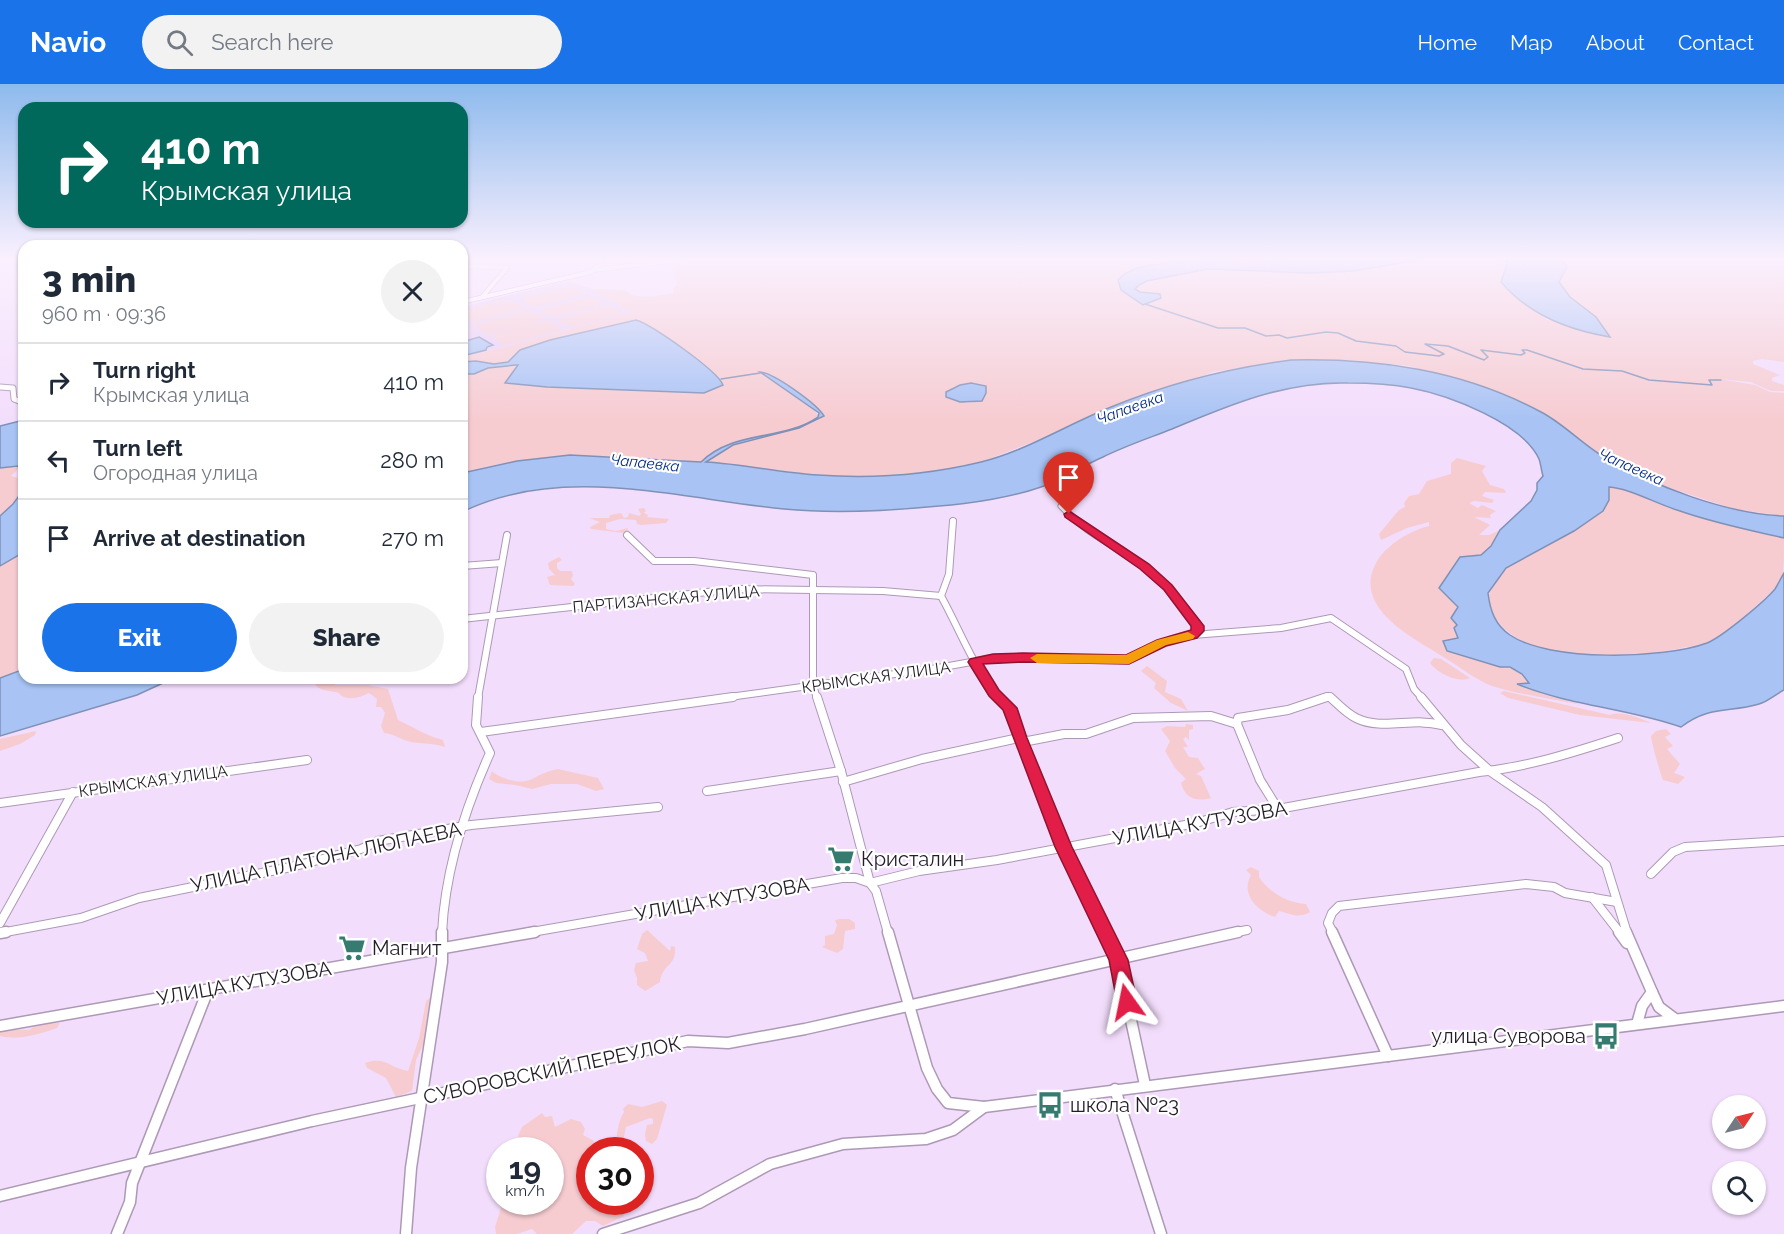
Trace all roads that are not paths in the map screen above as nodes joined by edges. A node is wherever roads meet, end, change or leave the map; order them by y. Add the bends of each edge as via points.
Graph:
1 (0, 387) edge
2 (18, 402) edge
3 (1061, 506) dead end
4 (953, 521) dead end
5 (507, 535) dead end
6 (627, 535) dead end
7 (502, 563) junction
8 (468, 566) edge
9 (813, 591) junction
10 (941, 596) junction
11 (494, 616) junction
12 (468, 619) edge
13 (1193, 635) junction
14 (974, 662) junction
15 (813, 686) junction
16 (1236, 724) junction
17 (1442, 725) junction
18 (482, 732) junction
19 (1019, 738) junction
20 (1618, 738) dead end
21 (307, 760) dead end
22 (841, 771) junction
23 (1491, 772) junction
24 (843, 782) junction
25 (707, 791) dead end
26 (73, 792) junction
27 (0, 803) edge
28 (658, 807) dead end
29 (1278, 809) junction
30 (461, 827) junction
31 (1784, 841) edge
32 (1064, 847) junction
33 (1651, 874) dead end
34 (870, 883) junction
35 (1592, 897) junction
36 (1617, 902) junction
37 (0, 923) edge
38 (1246, 930) dead end
39 (0, 933) edge
40 (1630, 947) junction
41 (440, 948) junction
42 (1118, 960) junction
43 (208, 990) junction
44 (1652, 992) junction
45 (910, 1006) junction
46 (1784, 1006) edge
47 (1675, 1019) junction
48 (1637, 1024) junction
49 (0, 1026) edge
50 (1388, 1056) junction
51 (1145, 1085) junction
52 (1115, 1089) junction
53 (421, 1097) junction
54 (984, 1107) junction
55 (140, 1163) junction
56 (0, 1196) edge
57 (117, 1234) edge
58 (406, 1234) edge
59 (603, 1234) edge
60 (1161, 1234) edge

1 - 2 street via 14,388
3 - 13 street via 1073,519 1123,550 1168,587 1198,626
4 - 10 street via 949,574
5 - 7 street
6 - 9 street, ПАРТИЗАНСКАЯ УЛИЦА via 654,561 694,561 813,575
7 - 8 street
7 - 11 street
9 - 10 street, ПАРТИЗАНСКАЯ УЛИЦА
9 - 11 street, ПАРТИЗАНСКАЯ УЛИЦА via 735,590
9 - 15 street
10 - 14 street via 974,655
11 - 12 street, ПАРТИЗАНСКАЯ УЛИЦА
11 - 18 street via 478,697 476,725
13 - 14 street, КРЫМСКАЯ УЛИЦА via 1162,642 1129,660 1023,657
13 - 17 street, КРЫМСКАЯ УЛИЦА via 1281,628 1325,618 1338,621 1406,669 1414,689
14 - 15 street, КРЫМСКАЯ УЛИЦА
14 - 19 street via 1009,708
15 - 18 street, КРЫМСКАЯ УЛИЦА
15 - 22 street
16 - 17 street via 1245,715 1288,710 1329,696 1360,720
16 - 19 street via 1211,716 1133,718 1086,734 1028,741
16 - 29 street via 1260,780
17 - 23 street
18 - 30 street via 490,753
19 - 24 street via 922,759
19 - 32 street
20 - 23 street, УЛИЦА КУТУЗОВА
21 - 26 street, КРЫМСКАЯ УЛИЦА
22 - 24 street
22 - 25 street
23 - 29 street, УЛИЦА КУТУЗОВА
23 - 36 street via 1542,807 1606,865
24 - 34 street
26 - 27 street, КРЫМСКАЯ УЛИЦА
26 - 37 street
28 - 30 street, УЛИЦА ПЛАТОНА ЛЮПАЕВА
29 - 32 street, УЛИЦА КУТУЗОВА via 1233,812 1196,823
30 - 39 street, УЛИЦА ПЛАТОНА ЛЮПАЕВА via 378,841 291,867 189,886 81,918
30 - 41 street
31 - 33 street via 1685,847 1673,852
32 - 34 street, УЛИЦА КУТУЗОВА
32 - 42 street
34 - 41 street, УЛИЦА КУТУЗОВА via 842,878
34 - 45 street via 876,891
35 - 36 street
35 - 40 street
35 - 50 street via 1526,884 1339,906 1328,923
36 - 40 street
38 - 42 street, СУВОРОВСКИЙ ПЕРЕУЛОК
40 - 44 street
41 - 43 street, УЛИЦА КУТУЗОВА
41 - 53 street via 442,962
42 - 45 street, СУВОРОВСКИЙ ПЕРЕУЛОК
42 - 51 street
43 - 49 street, УЛИЦА КУТУЗОВА
43 - 55 street
44 - 47 street via 1659,1007
44 - 48 street via 1642,1006
45 - 53 street, СУВОРОВСКИЙ ПЕРЕУЛОК via 728,1043 688,1041
45 - 54 street via 927,1068 937,1089 948,1103
46 - 47 street
47 - 48 street
48 - 50 street
50 - 51 street
51 - 52 street
52 - 54 street
52 - 60 street
53 - 55 street, СУВОРОВСКИЙ ПЕРЕУЛОК
53 - 58 street
54 - 59 street via 953,1130 926,1138 843,1144 770,1164 699,1203
55 - 56 street, СУВОРОВСКИЙ ПЕРЕУЛОК
55 - 57 street

